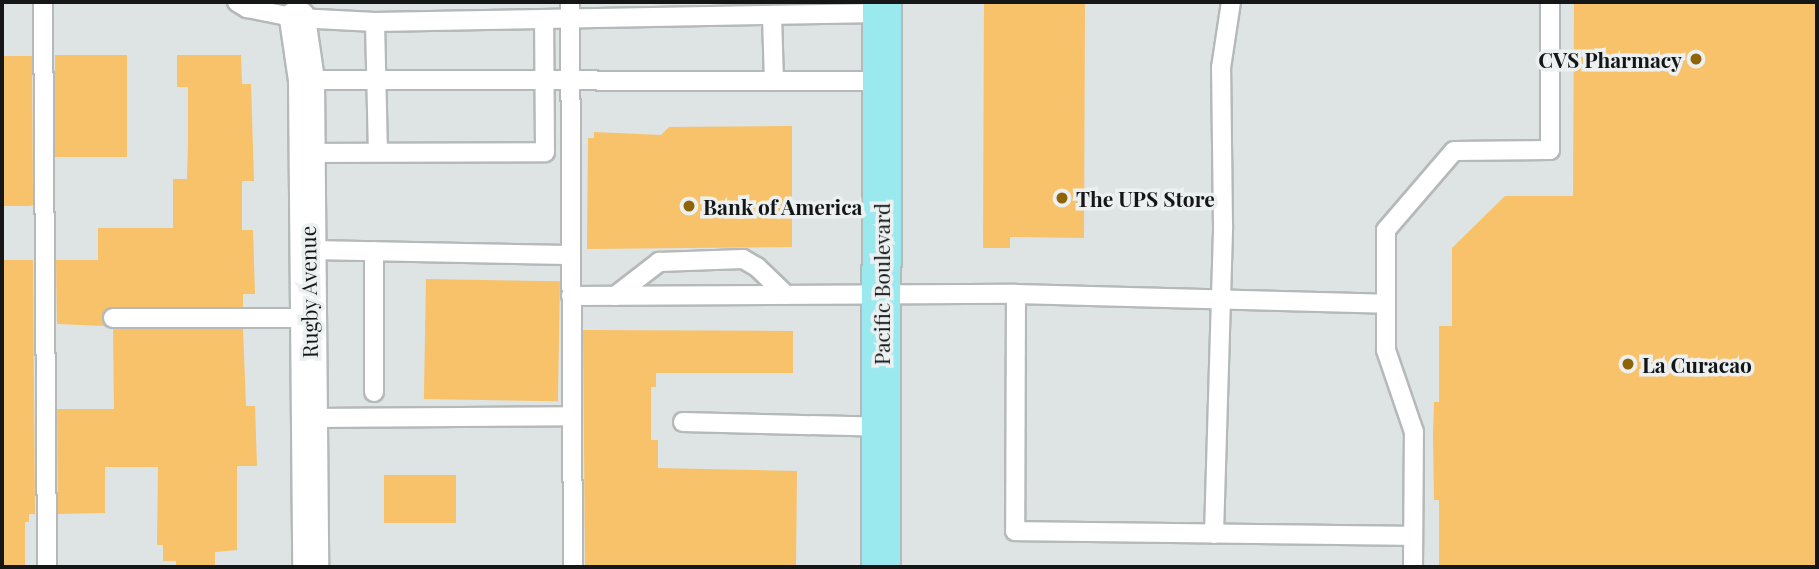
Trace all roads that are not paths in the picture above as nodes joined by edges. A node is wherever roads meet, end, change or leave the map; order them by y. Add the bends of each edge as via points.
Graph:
1 (43, 2) edge
2 (237, 2) edge
3 (1231, 2) edge
4 (1550, 2) edge
5 (882, 8) edge
6 (570, 10) edge
7 (772, 15) junction
8 (297, 18) junction
9 (544, 20) junction
10 (375, 22) junction
11 (306, 80) junction
12 (377, 80) junction
13 (545, 80) junction
14 (570, 81) junction
15 (775, 81) junction
16 (882, 81) junction
17 (378, 152) junction
18 (306, 153) junction
19 (308, 250) junction
20 (374, 251) junction
21 (570, 255) junction
22 (1016, 294) junction
23 (786, 295) junction
24 (881, 295) junction
25 (571, 296) junction
26 (615, 296) junction
27 (1221, 301) junction
28 (1386, 304) junction
29 (113, 318) dead end
30 (308, 318) junction
31 (374, 392) dead end
32 (572, 416) junction
33 (310, 418) junction
34 (683, 422) dead end
35 (881, 427) junction
36 (1214, 534) junction
37 (1413, 537) junction
38 (47, 567) edge
39 (310, 567) edge
40 (573, 567) edge
41 (881, 567) edge
42 (1413, 567) edge

1 - 38 lane
2 - 8 lane
3 - 27 lane via 1221,68
4 - 28 lane via 1550,150 1454,151 1386,230
5 - 7 lane
5 - 16 main road, Pacific Boulevard
6 - 7 lane
6 - 9 lane
6 - 14 lane
7 - 15 lane
8 - 10 lane
8 - 11 street, Rugby Avenue
9 - 10 lane
9 - 13 lane
10 - 12 lane
11 - 12 lane
11 - 18 street, Rugby Avenue
12 - 13 lane
12 - 17 lane
13 - 14 lane
13 - 17 lane via 545,152
14 - 15 lane
14 - 21 lane
15 - 16 lane
16 - 24 main road, Pacific Boulevard
17 - 18 lane
18 - 19 street, Rugby Avenue
19 - 20 lane
19 - 30 street, Rugby Avenue
20 - 21 lane
20 - 31 lane
21 - 25 lane
22 - 24 lane
22 - 27 lane
22 - 36 lane via 1015,531
23 - 24 lane
23 - 26 lane
23 - 26 lane via 751,262 706,260 659,262
24 - 35 main road, Pacific Boulevard
25 - 26 lane
25 - 32 lane
27 - 28 lane
27 - 36 lane
28 - 37 lane via 1386,350 1414,432
29 - 30 lane
30 - 33 street, Rugby Avenue
32 - 33 lane
32 - 40 lane
33 - 39 street, Rugby Avenue
34 - 35 lane
35 - 41 main road, Pacific Boulevard
36 - 37 lane
37 - 42 lane

